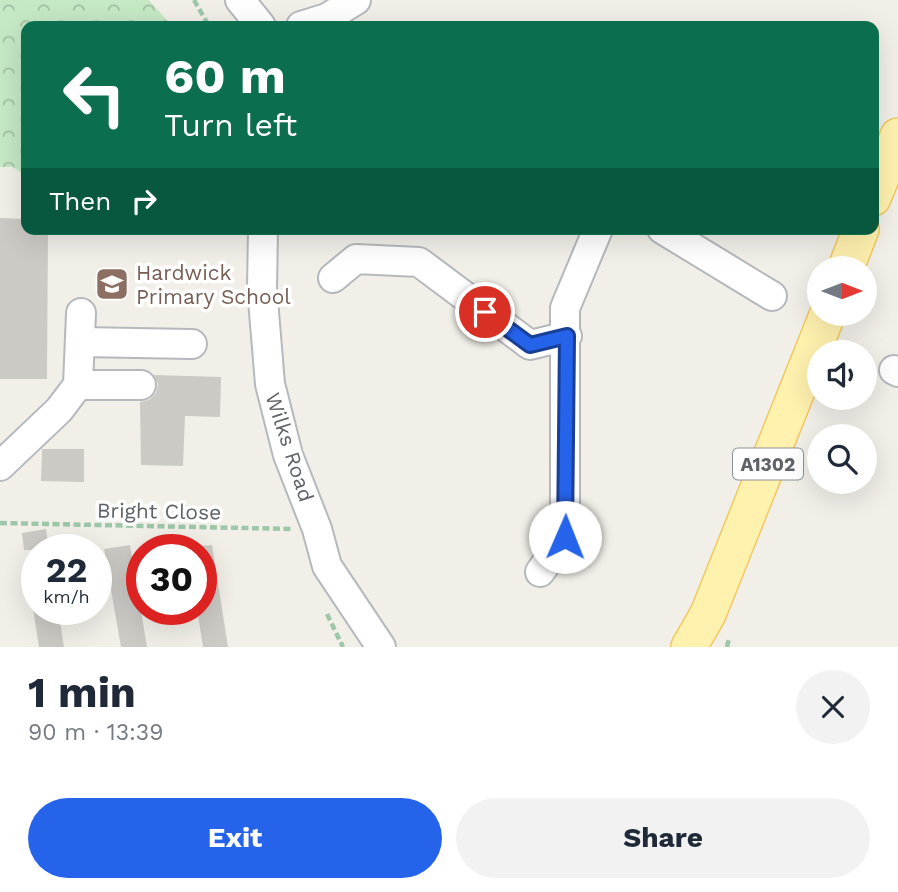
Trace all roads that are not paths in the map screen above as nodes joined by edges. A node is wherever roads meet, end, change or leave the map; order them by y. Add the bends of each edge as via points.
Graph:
1 (240, 0) edge
2 (356, 0) edge
3 (257, 21) edge
4 (324, 21) edge
5 (898, 136) edge
6 (879, 183) edge
7 (263, 235) edge
8 (595, 235) edge
9 (672, 235) edge
10 (859, 235) edge
11 (851, 256) edge
12 (333, 278) dead end
13 (772, 296) dead end
14 (81, 313) dead end
15 (823, 326) edge
16 (567, 336) junction
17 (81, 342) junction
18 (192, 344) dead end
19 (78, 385) junction
20 (141, 385) dead end
21 (0, 466) edge
22 (540, 572) dead end
23 (706, 631) edge
24 (381, 647) edge
25 (690, 647) edge

1 - 3 street
2 - 4 street
5 - 6 main road
7 - 24 street, Wilks Road via 270,384 288,455 327,566
8 - 16 street via 565,308
9 - 13 street
10 - 11 main road
12 - 16 street via 356,259 419,262 530,345
14 - 17 street
15 - 23 main road, A1302
16 - 22 street via 565,537
17 - 18 street
17 - 19 street
19 - 20 street
19 - 21 street via 59,410
23 - 25 main road, A1302

